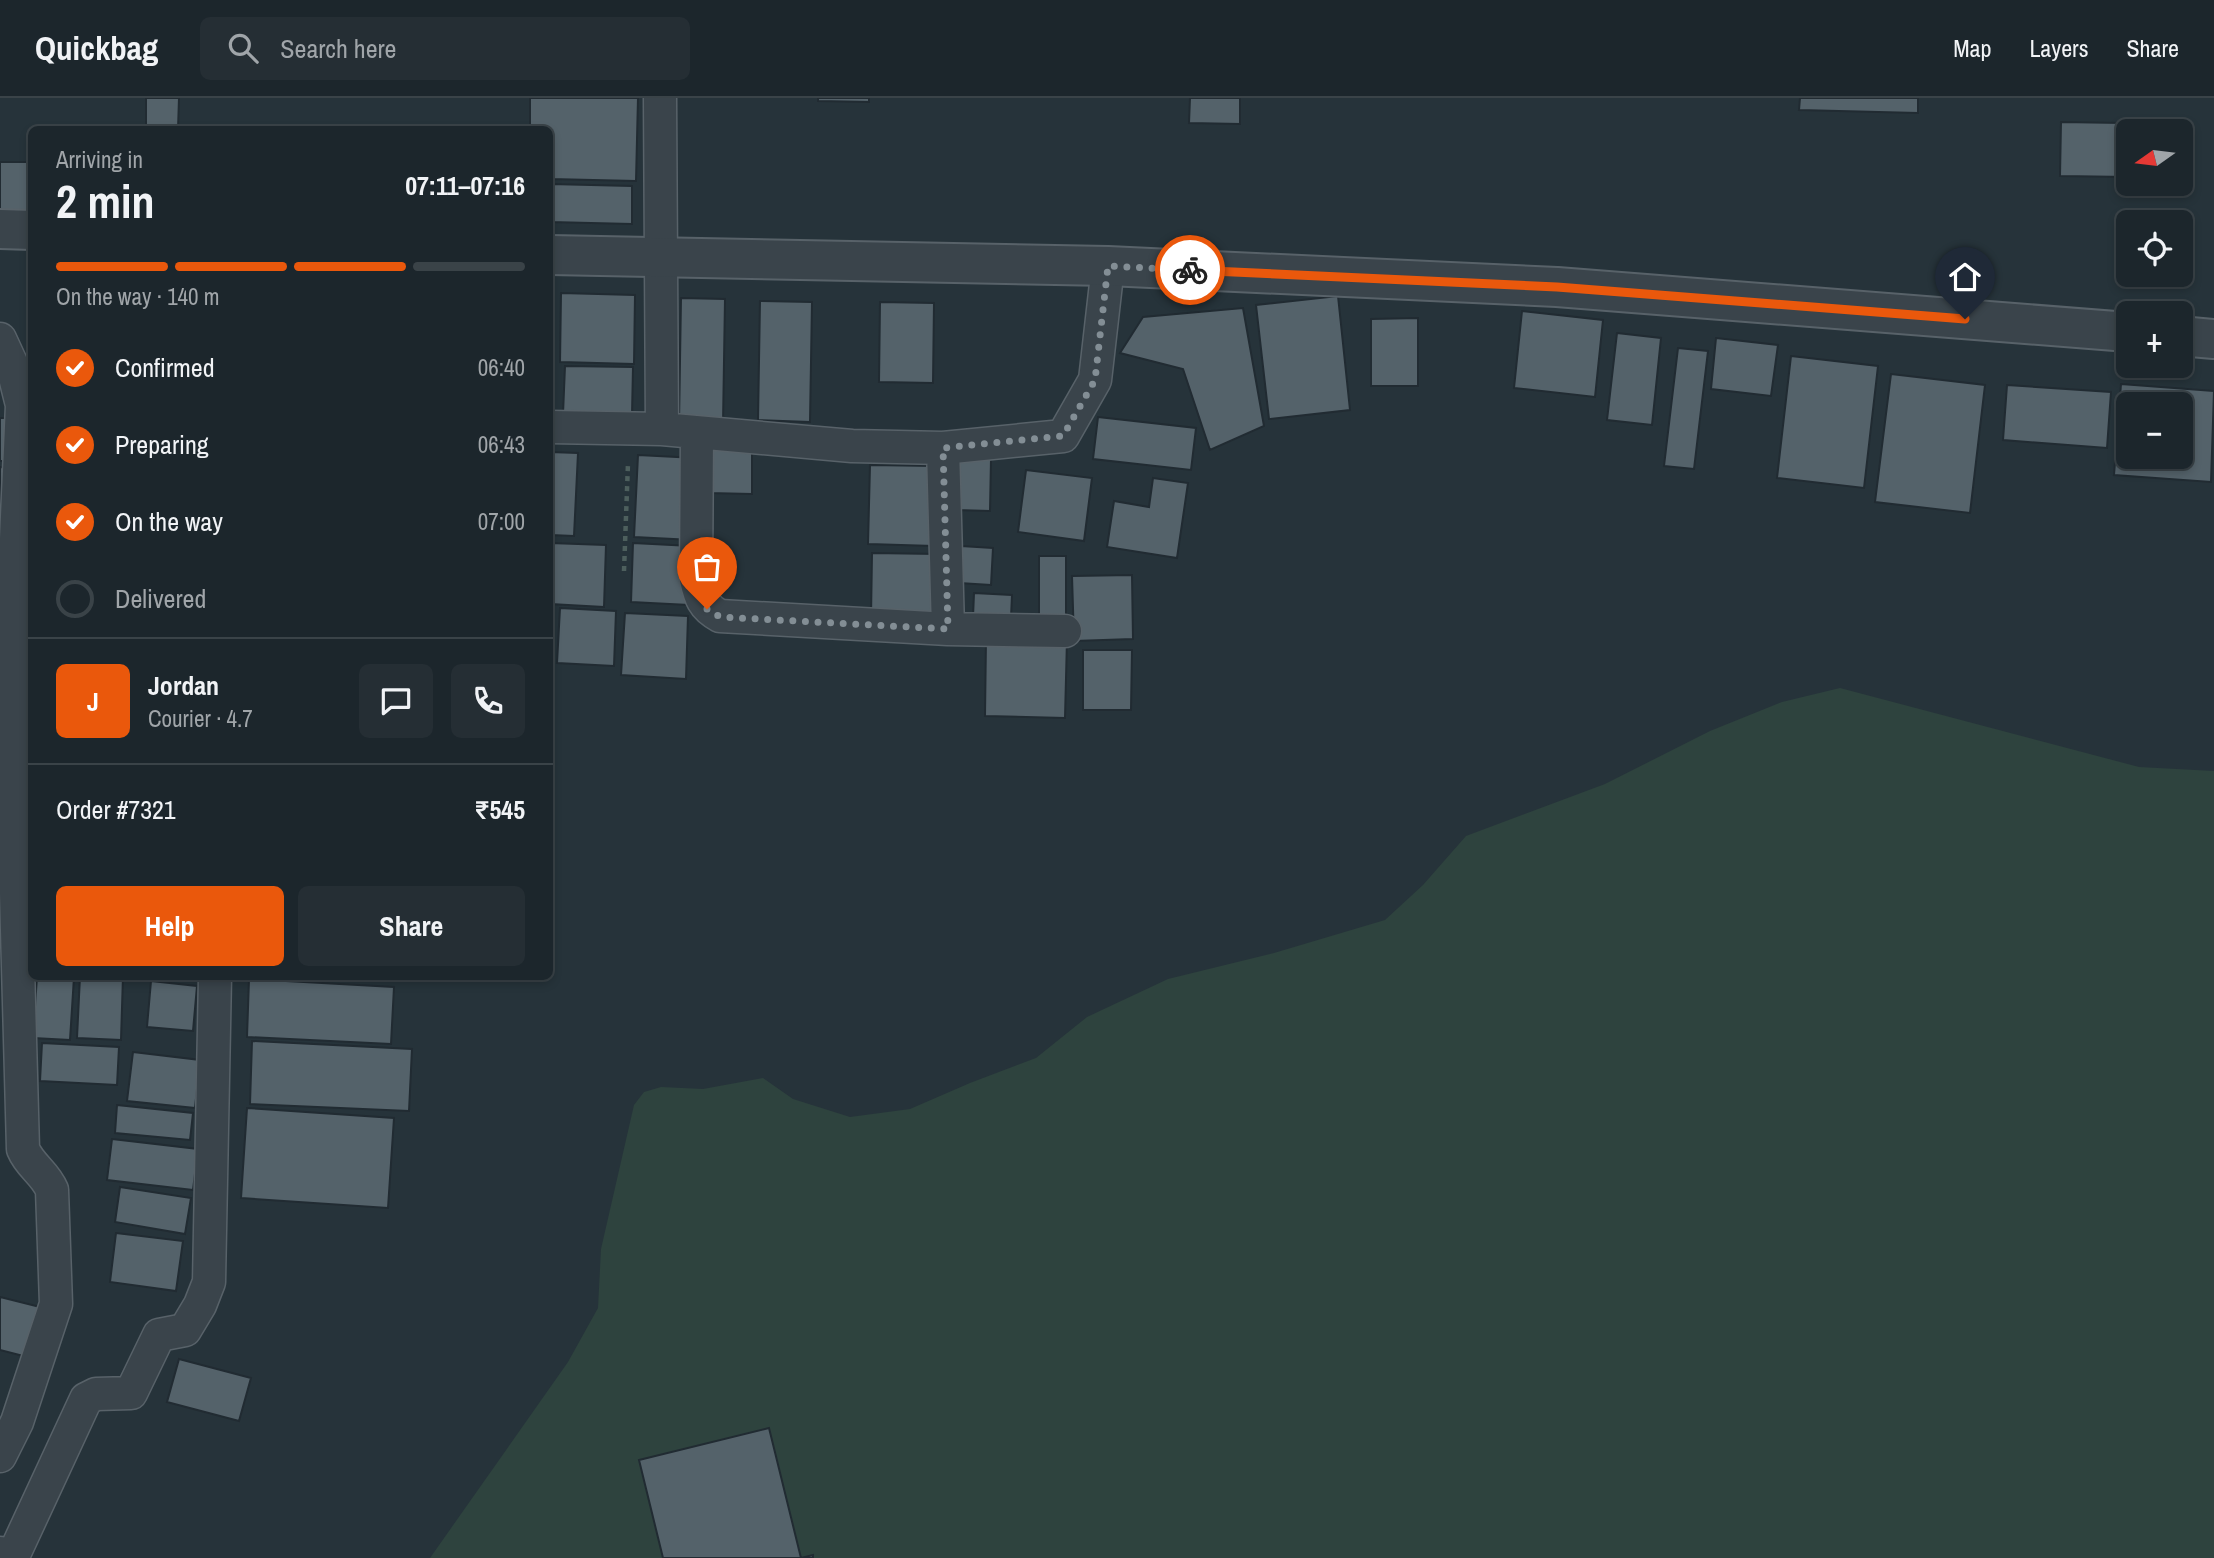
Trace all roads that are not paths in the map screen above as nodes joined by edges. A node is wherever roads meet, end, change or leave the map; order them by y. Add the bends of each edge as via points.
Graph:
1 (660, 98) edge
2 (0, 229) edge
3 (28, 230) edge
4 (553, 255) edge
5 (660, 259) junction
6 (1108, 266) junction
7 (2116, 331) edge
8 (2193, 337) edge
9 (0, 339) edge
10 (2214, 339) edge
11 (27, 405) edge
12 (553, 427) edge
13 (662, 429) junction
14 (697, 433) junction
15 (943, 448) junction
16 (16, 548) edge
17 (948, 629) junction
18 (1065, 631) dead end
19 (5, 673) edge
20 (22, 783) edge
21 (215, 980) edge
22 (0, 1456) edge
23 (0, 1553) edge

1 - 5 street
2 - 3 street
4 - 5 street
5 - 6 street
5 - 13 street
6 - 7 street via 1557,287
6 - 15 street via 1095,380 1063,436
8 - 10 street
9 - 11 street
11 - 16 street
12 - 13 street
13 - 14 street
14 - 15 street via 852,446
14 - 17 street via 696,579 707,609 720,617
15 - 17 street
16 - 19 street
17 - 18 street
19 - 20 street
20 - 22 street via 23,1149 52,1190 56,1304 17,1422
21 - 23 street via 209,1282 184,1330 159,1335 131,1393 96,1394 86,1399 16,1550 10,1555

